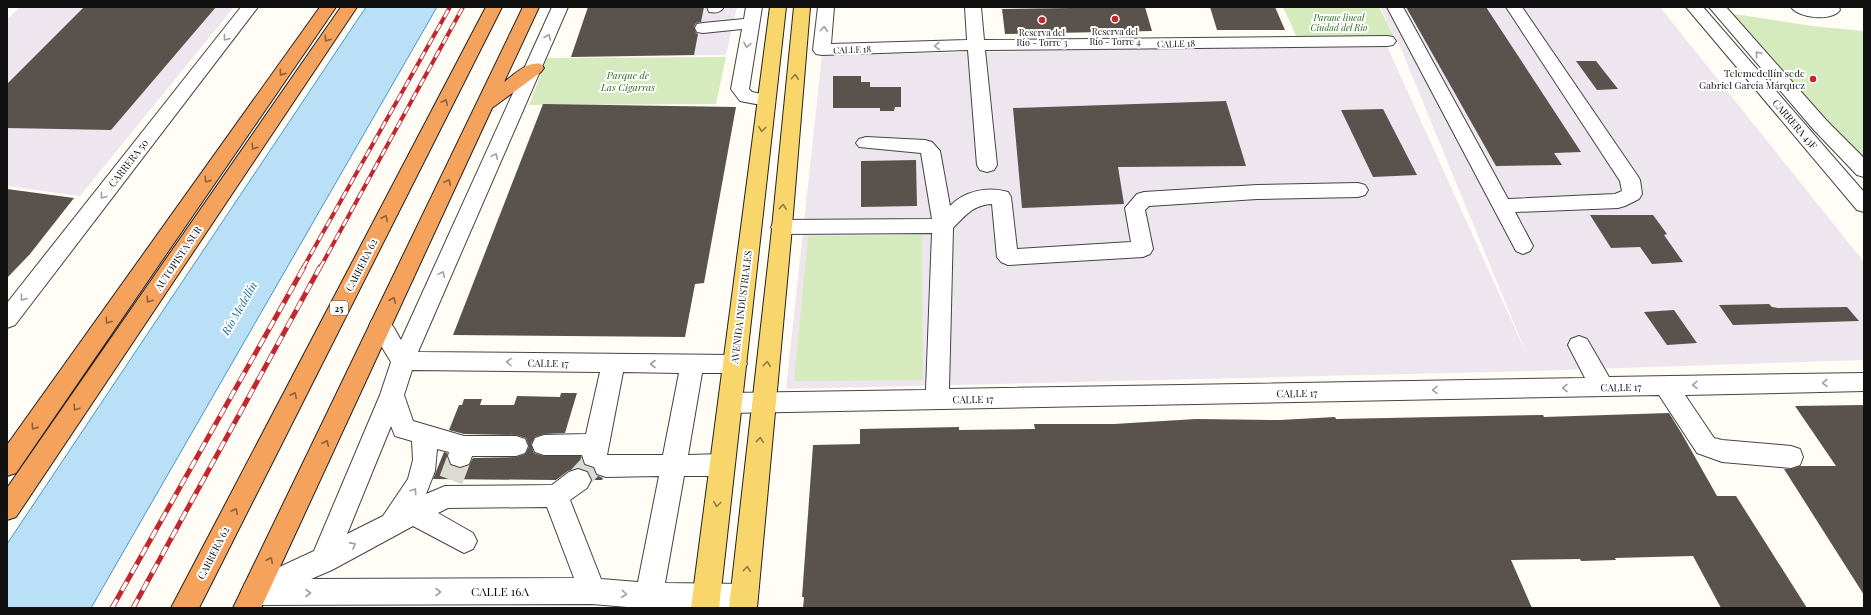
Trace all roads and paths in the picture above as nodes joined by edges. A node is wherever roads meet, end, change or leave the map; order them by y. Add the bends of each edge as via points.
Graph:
1 (250, 7) edge
2 (328, 7) edge
3 (349, 7) edge
4 (494, 7) edge
5 (531, 7) edge
6 (560, 7) edge
7 (778, 7) edge
8 (802, 7) edge
9 (826, 7) edge
10 (973, 7) edge
11 (1395, 7) edge
12 (1514, 7) edge
13 (1694, 7) edge
14 (1717, 7) edge
15 (1799, 7) edge
16 (1831, 7) edge
17 (752, 15) edge
18 (703, 28) dead end
19 (1387, 41) dead end
20 (976, 45) junction
21 (535, 68) junction
22 (766, 100) junction
23 (485, 106) junction
24 (1820, 125) junction
25 (1797, 126) junction
26 (866, 143) dead end
27 (987, 165) dead end
28 (1864, 170) edge
29 (1358, 190) dead end
30 (1864, 205) edge
31 (1501, 206) junction
32 (943, 226) junction
33 (782, 227) junction
34 (1523, 246) dead end
35 (7, 319) edge
36 (380, 326) junction
37 (1579, 345) dead end
38 (403, 361) junction
39 (613, 364) junction
40 (692, 364) junction
41 (735, 364) junction
42 (1864, 382) edge
43 (1666, 385) junction
44 (1602, 387) junction
45 (392, 395) junction
46 (937, 399) junction
47 (730, 403) junction
48 (763, 403) junction
49 (423, 434) junction
50 (544, 445) dead end
51 (516, 446) dead end
52 (599, 455) junction
53 (1791, 457) dead end
54 (673, 464) junction
55 (7, 465) edge
56 (722, 465) junction
57 (578, 480) tunnel mouth
58 (556, 496) junction
59 (7, 509) edge
60 (403, 519) junction
61 (464, 541) dead end
62 (323, 561) junction
63 (592, 591) junction
64 (649, 596) junction
65 (251, 600) edge
66 (705, 603) edge
67 (744, 603) edge
68 (185, 608) edge

1 -> 35 street, CARRERA 50
2 -> 55 highway, AUTOPISTA SUR
3 -> 59 highway, AUTOPISTA SUR
68 -> 4 highway, CARRERA 62 / 25
5 - 23 highway
21 -> 6 street
7 - 22 main road, AVENIDA INDUSTRIALES
33 -> 8 main road
20 -> 9 street, CALLE 18 via 822,50
10 - 20 street
11 - 31 street
12 - 31 street via 1630,180 1632,194 1618,201
13 - 25 street, CARRERA 43F
24 -> 14 street, CARRERA 43F
15 - 16 street via 1826,14 1832,10
17 - 18 street
17 -> 22 street via 740,89 746,97
19 - 20 street, CALLE 18
20 - 27 street
21 - 23 highway
38 -> 21 street
22 -> 41 main road, AVENIDA INDUSTRIALES
36 -> 23 highway
24 - 25 street
24 - 28 street, CARRERA 43F
25 - 30 street, CARRERA 43F
26 - 32 street via 925,146 930,151
29 - 32 street via 1257,192 1144,199 1135,208 1143,249 1008,257 1001,197 975,198 959,209
31 - 34 street
32 - 33 street
32 - 46 street
48 -> 33 main road
36 - 38 street
65 -> 36 highway
37 - 44 street
39 -> 38 street, CALLE 17
38 - 45 street
40 -> 39 street, CALLE 17
39 - 52 street
40 - 41 street, CALLE 17
40 - 54 street
41 - 47 main road, AVENIDA INDUSTRIALES
42 -> 43 street, CALLE 17
43 - 44 street, CALLE 17
43 - 53 street via 1706,446 1722,451
44 -> 46 street, CALLE 17
45 - 49 street via 404,429
45 - 62 street
46 - 48 street, CALLE 17
47 - 48 street, CALLE 17
47 - 56 main road, AVENIDA INDUSTRIALES
67 -> 48 main road
49 - 51 street via 462,451
60 -> 49 street via 425,468 427,451
50 - 52 street
52 - 54 street
54 - 56 street
54 - 64 street
56 -> 66 main road, AVENIDA INDUSTRIALES
57 - 58 street
58 - 60 street via 448,488
58 - 63 street
60 - 61 street
62 -> 60 street
62 - 65 street
63 -> 64 street, CALLE 16A
65 -> 63 street, CALLE 16A
64 - 66 street, CALLE 16A
66 - 67 street, CALLE 16A

